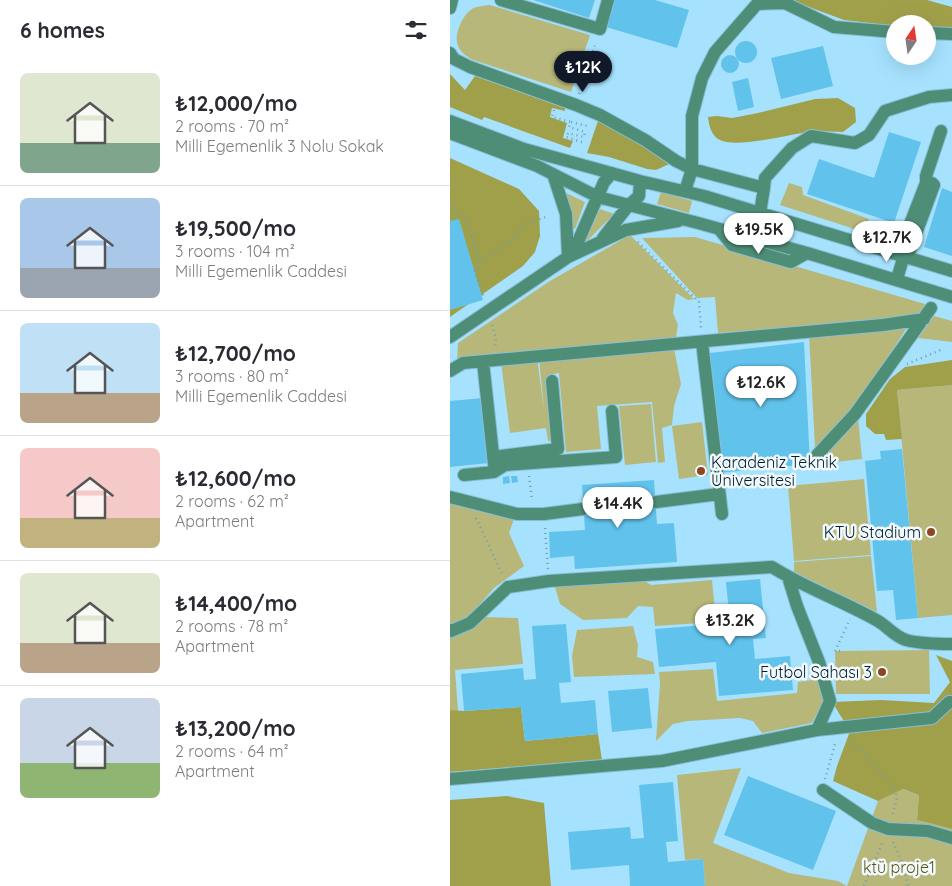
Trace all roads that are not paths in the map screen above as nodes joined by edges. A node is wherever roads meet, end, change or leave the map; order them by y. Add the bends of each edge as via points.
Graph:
1 (452, 0) edge
2 (501, 0) edge
3 (608, 0) edge
4 (450, 8) edge
5 (886, 31) edge
6 (936, 33) edge
7 (952, 34) edge
8 (450, 53) edge
9 (952, 95) edge
10 (450, 121) edge
11 (940, 131) dead end
12 (450, 133) edge
13 (692, 169) junction
14 (612, 173) junction
15 (553, 174) junction
16 (640, 181) junction
17 (764, 188) junction
18 (685, 190) junction
19 (598, 197) junction
20 (628, 206) junction
21 (760, 213) junction
22 (685, 220) junction
23 (602, 240) junction
24 (904, 255) junction
25 (568, 257) junction
26 (952, 271) edge
27 (897, 279) junction
28 (952, 297) edge
29 (931, 308) dead end
30 (924, 319) junction
31 (450, 337) edge
32 (702, 342) junction
33 (483, 362) junction
34 (450, 371) edge
35 (552, 380) dead end
36 (612, 411) dead end
37 (817, 455) dead end
38 (464, 475) dead end
39 (719, 494) junction
40 (450, 497) edge
41 (656, 502) tunnel mouth
42 (583, 509) tunnel mouth
43 (722, 514) dead end
44 (788, 577) junction
45 (450, 630) edge
46 (930, 644) junction
47 (952, 644) edge
48 (952, 652) edge
49 (952, 702) edge
50 (817, 730) junction
51 (450, 779) edge
52 (823, 790) road end
53 (952, 838) edge

1 - 4 street
2 - 3 street via 600,29
5 - 13 street via 834,27 785,3 757,4 715,52 702,78 692,116
6 - 7 street
8 - 13 street via 454,60 470,67 600,115
9 - 17 street via 929,97 885,111 869,136 855,143 811,136 792,148 765,178
10 - 14 street via 524,150
11 - 24 street via 926,176 934,185 910,250
12 - 15 street
13 - 17 street
13 - 18 street
14 - 16 street
14 - 19 street
15 - 19 street
15 - 25 street via 566,214
16 - 18 street
16 - 20 street via 639,196
17 - 21 street
18 - 21 street
19 - 20 street
19 - 25 street
20 - 22 street
20 - 23 street
21 - 24 street
22 - 23 street via 650,224
22 - 27 street
23 - 25 street
24 - 26 street
24 - 27 street
25 - 31 street
27 - 28 street
29 - 30 street
30 - 32 street
30 - 37 street via 855,414
32 - 33 street
32 - 39 street
33 - 34 street via 463,363
33 - 35 street via 494,461 558,449
36 - 38 street via 616,457 505,465 494,472
39 - 41 street
39 - 43 street
40 - 42 street via 516,514
44 - 45 street via 772,567 549,581 508,587 470,623
44 - 46 street via 880,622 893,634
44 - 50 street via 830,702
46 - 47 street
46 - 48 street
49 - 50 street via 932,718
50 - 51 street via 662,761
52 - 53 street via 888,829 928,831

